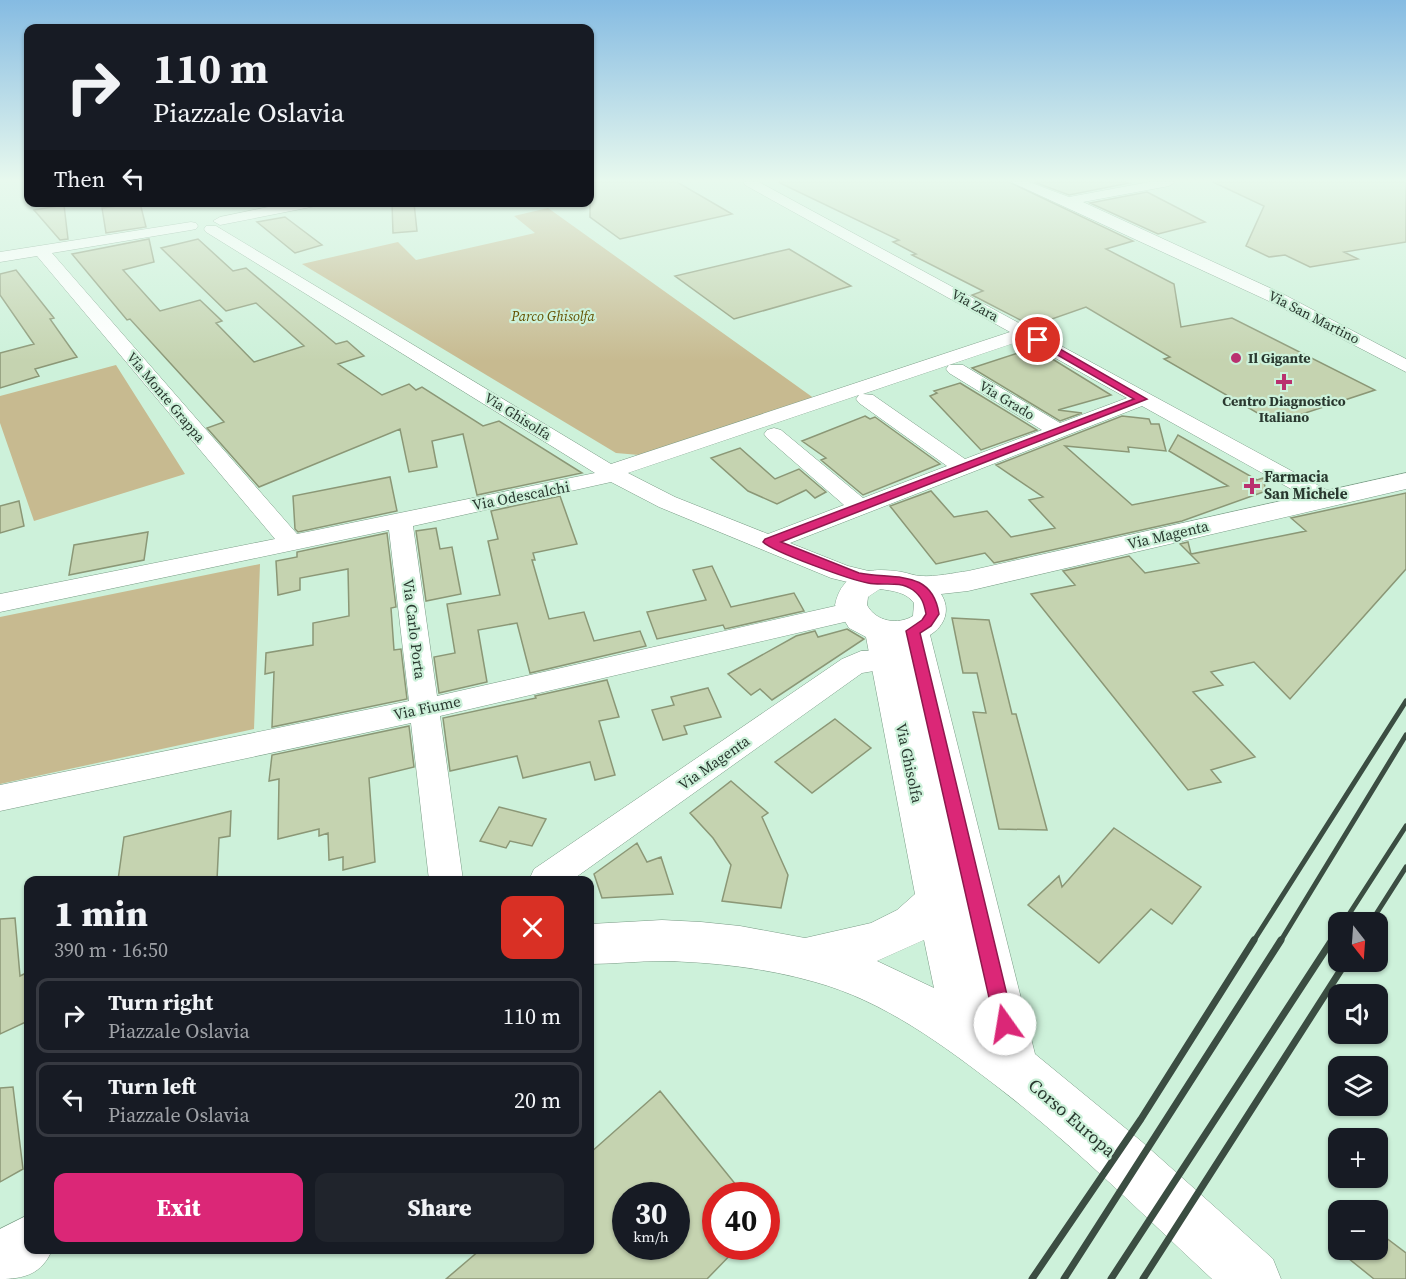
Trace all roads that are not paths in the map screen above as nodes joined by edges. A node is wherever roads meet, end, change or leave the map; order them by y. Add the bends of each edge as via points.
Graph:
1 (86, 242) edge
2 (233, 242) edge
3 (859, 242) edge
4 (1155, 242) edge
5 (41, 250) junction
6 (0, 257) edge
7 (1026, 333) junction
8 (1406, 366) edge
9 (956, 369) dead end
10 (866, 399) dead end
11 (1142, 399) junction
12 (1058, 431) junction
13 (774, 434) dead end
14 (963, 468) junction
15 (1406, 471) edge
16 (612, 474) junction
17 (1406, 481) edge
18 (1368, 489) junction
19 (1326, 499) junction
20 (861, 508) junction
21 (400, 520) junction
22 (770, 542) junction
23 (291, 543) junction
24 (0, 603) edge
25 (883, 607) junction
26 (425, 709) junction
27 (0, 798) edge
28 (446, 876) edge
29 (552, 876) edge
30 (937, 895) junction
31 (594, 944) edge
32 (806, 958) junction
33 (966, 1034) junction
34 (1015, 1070) junction
35 (24, 1245) edge
36 (0, 1262) edge
37 (1253, 1279) edge

1 - 5 street
2 - 16 street, Via Ghisolfa
3 - 7 street, Via Zara
4 - 8 street, Via San Martino via 1304,311
5 - 6 street
5 - 23 street, Via Monte Grappa
7 - 11 street, Via Zara
7 - 16 street, Via Odescalchi
9 - 12 street, Via Grado
10 - 14 street
11 - 12 street
11 - 19 street, Via Zara
12 - 14 street
13 - 20 street
14 - 20 street
15 - 18 street, Via Magenta
16 - 21 street, Via Odescalchi via 576,485
16 - 22 street, Via Ghisolfa via 667,502
17 - 18 street, Via Magenta
18 - 19 street, Via Magenta
19 - 25 street, Via Magenta via 968,581
20 - 22 street
21 - 23 street, Via Odescalchi
21 - 26 street, Via Carlo Porta
22 - 25 street, Via Ghisolfa
23 - 24 street, Via Odescalchi
25 - 26 street, Via Fiume
25 - 29 street, Via Magenta via 861,661
25 - 30 street, Via Ghisolfa
25 - 34 street
26 - 27 street, Via Fiume
26 - 28 street, Via Carlo Porta
30 - 32 street via 926,914 901,929 866,945
30 - 33 street, Via Ghisolfa
31 - 32 street, Corso Europa via 699,942
32 - 33 street, Corso Europa via 884,986
33 - 34 street, Corso Europa
34 - 37 street, Corso Europa
35 - 36 street

